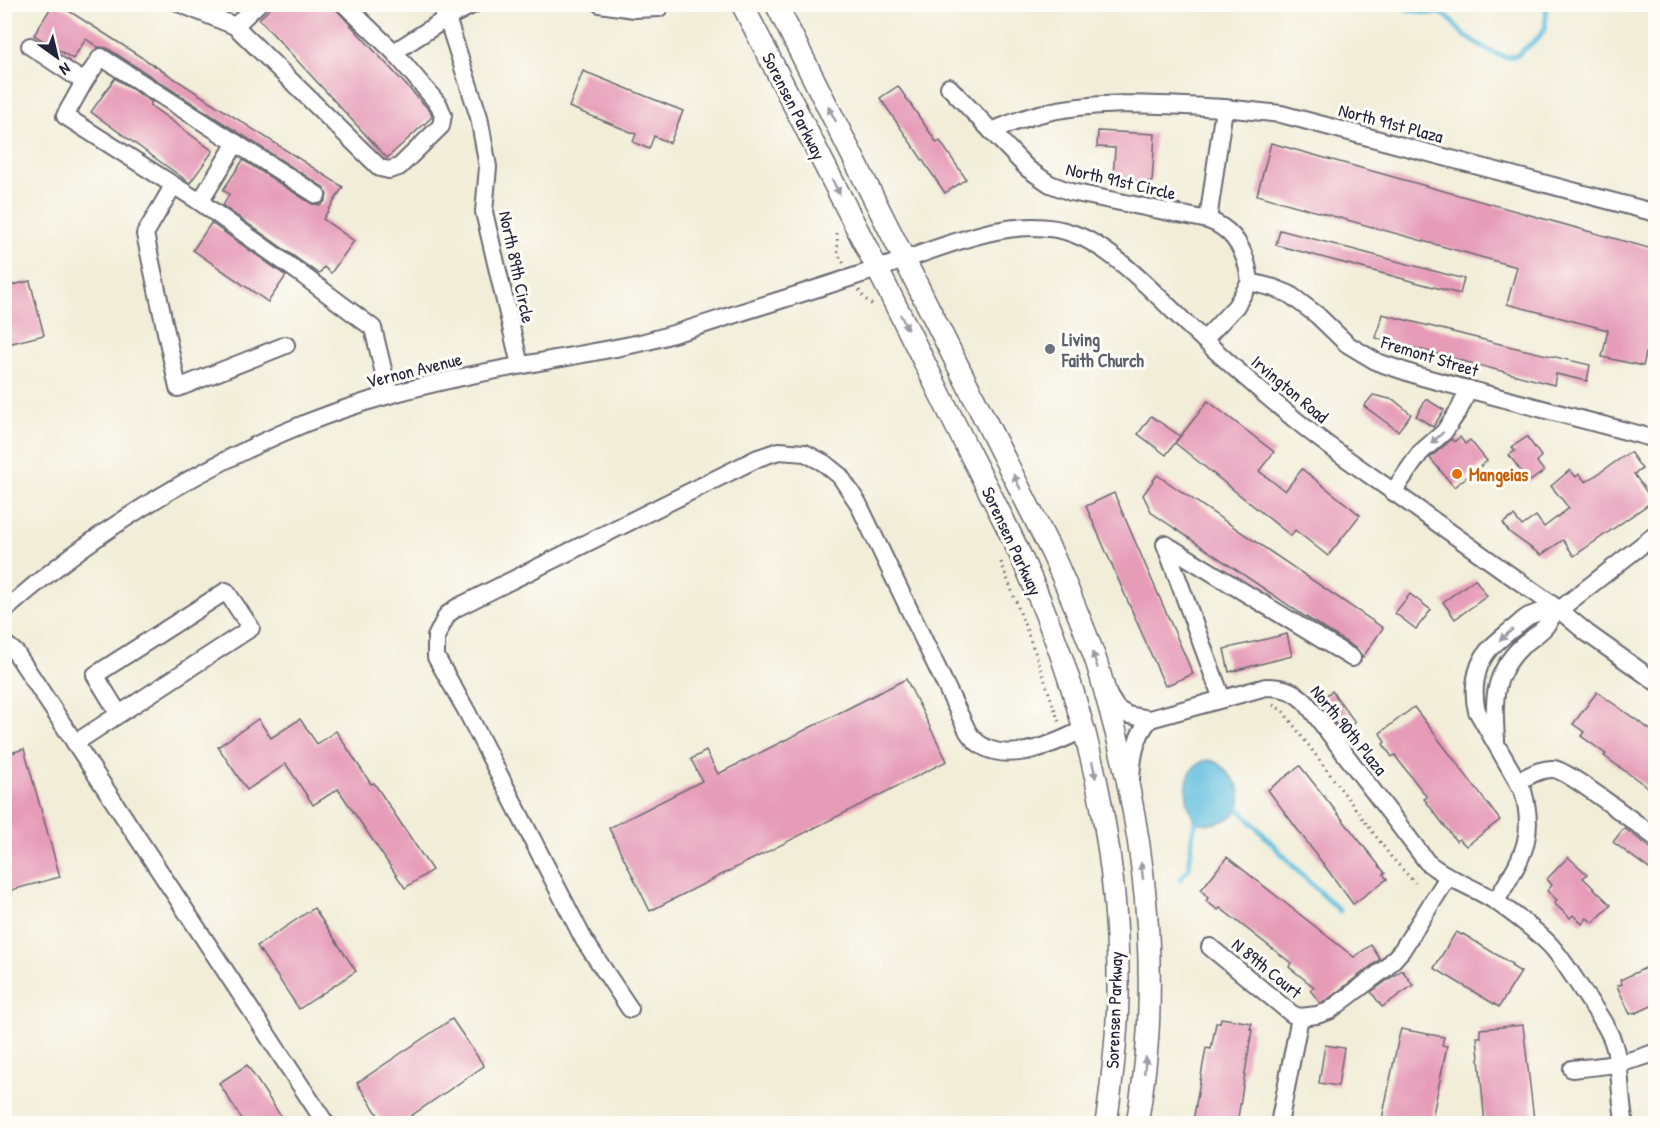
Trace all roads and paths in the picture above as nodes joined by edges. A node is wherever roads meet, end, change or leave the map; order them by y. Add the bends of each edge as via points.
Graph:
1 (181, 4) edge
2 (258, 4) edge
3 (344, 4) edge
4 (474, 4) edge
5 (600, 4) edge
6 (742, 4) edge
7 (777, 4) edge
8 (659, 8) dead end
9 (443, 11) edge
10 (235, 26) junction
11 (30, 45) dead end
12 (394, 52) junction
13 (84, 82) junction
14 (949, 87) dead end
15 (1224, 108) junction
16 (991, 131) junction
17 (236, 143) junction
18 (173, 186) junction
19 (317, 195) dead end
20 (200, 202) junction
21 (1656, 213) edge
22 (1208, 220) junction
23 (905, 260) junction
24 (878, 269) junction
25 (1250, 282) junction
26 (864, 298) dead end
27 (881, 313) dead end
28 (1204, 340) junction
29 (286, 345) dead end
30 (520, 365) junction
31 (1469, 389) junction
32 (389, 394) junction
33 (1656, 439) edge
34 (1393, 492) junction
35 (1656, 534) edge
36 (1001, 561) dead end
37 (1558, 609) junction
38 (4, 611) edge
39 (4, 643) edge
40 (1352, 658) dead end
41 (1656, 682) edge
42 (1104, 688) junction
43 (1222, 699) junction
44 (1267, 704) dead end
45 (119, 714) junction
46 (1058, 717) dead end
47 (1150, 719) junction
48 (1084, 729) junction
49 (75, 743) junction
50 (1496, 743) junction
51 (1518, 781) junction
52 (1130, 792) junction
53 (1656, 838) edge
54 (1448, 877) junction
55 (1415, 883) dead end
56 (1496, 901) junction
57 (1210, 947) dead end
58 (630, 1009) dead end
59 (1300, 1017) junction
60 (1656, 1052) edge
61 (1618, 1064) junction
62 (1572, 1069) dead end
63 (1622, 1098) junction
64 (326, 1124) edge
65 (1106, 1124) edge
66 (1137, 1124) edge
67 (1279, 1124) edge
68 (1625, 1124) edge
69 (1639, 1124) edge

1 - 10 street
2 - 10 street
3 - 12 street
4 - 9 street
5 - 8 street
6 -> 24 main road, Sorensen Parkway
23 -> 7 main road, Sorensen Parkway
9 - 12 street
9 - 30 street, North 89th Circle via 479,117 488,167 484,212
10 - 12 street via 380,168 389,170 399,167 441,126 443,115
11 - 13 street
13 - 17 street via 101,57
13 - 18 street via 65,116
14 - 16 street, North 91st Circle
15 - 16 street, North 91st Plaza via 1127,103 1076,107 1038,114
15 - 21 street, North 91st Plaza via 1281,114
15 - 22 street
16 - 22 street, North 91st Circle via 1028,169 1050,184 1071,192
17 - 19 street
17 - 20 street
18 - 20 street
18 - 29 street via 145,234 178,388
20 - 32 street via 373,328
22 - 25 street, North 91st Circle via 1227,230 1240,246
23 - 24 street, Irvington Road
23 - 28 street, Irvington Road via 967,238 1004,230 1052,228 1073,233 1110,255
42 -> 23 main road, Sorensen Parkway via 1052,553
24 - 30 street, Vernon Avenue via 645,342
24 -> 48 main road, Sorensen Parkway via 1021,555 1065,665
25 - 28 street via 1236,306
25 - 31 street, Fremont Street via 1289,294 1347,344 1377,362
26 - 27 path
28 - 34 street, Irvington Road via 1300,424
30 - 32 street, Vernon Avenue
31 - 33 street, Fremont Street
31 -> 34 street via 1444,432 1420,453
32 - 38 street, Vernon Avenue via 290,430 189,480 86,546
34 - 37 street, Irvington Road
35 - 37 street
36 - 46 path
37 - 41 street, Irvington Road
37 - 50 street via 1509,661 1500,676 1494,708
37 -> 50 street via 1529,616 1488,651 1480,665 1475,704
39 - 49 street via 16,653
40 - 43 street via 1165,544
42 - 47 street via 1117,709
42 - 52 main road, Sorensen Parkway
43 - 47 street, North 90th Plaza
43 - 54 street, North 90th Plaza via 1266,687 1289,689 1298,695 1427,862
44 - 55 path via 1283,711 1392,858
45 - 45 street via 251,628 226,591 95,675
45 - 49 street
47 - 52 street via 1134,748
48 - 58 street via 1030,751 1001,753 973,740 858,503 840,476 805,453 778,451 758,458 456,608 447,615 436,637 436,657 584,940
48 -> 65 main road, Sorensen Parkway via 1106,832 1115,921 1118,997
49 - 64 street
50 - 51 street
51 - 53 street via 1542,770 1558,770
51 - 56 street via 1527,805 1529,834 1518,865
66 -> 52 main road, Sorensen Parkway via 1148,1033 1148,989 1143,877
54 - 56 street, North 90th Plaza
54 - 59 street via 1402,950 1386,968 1329,1011
56 - 61 street via 1540,935 1563,962 1608,1031
57 - 59 street, N 89th Court
59 - 67 street, N 89th Court
60 - 61 street
61 - 62 street
61 - 63 street
63 - 68 street
63 - 69 street

